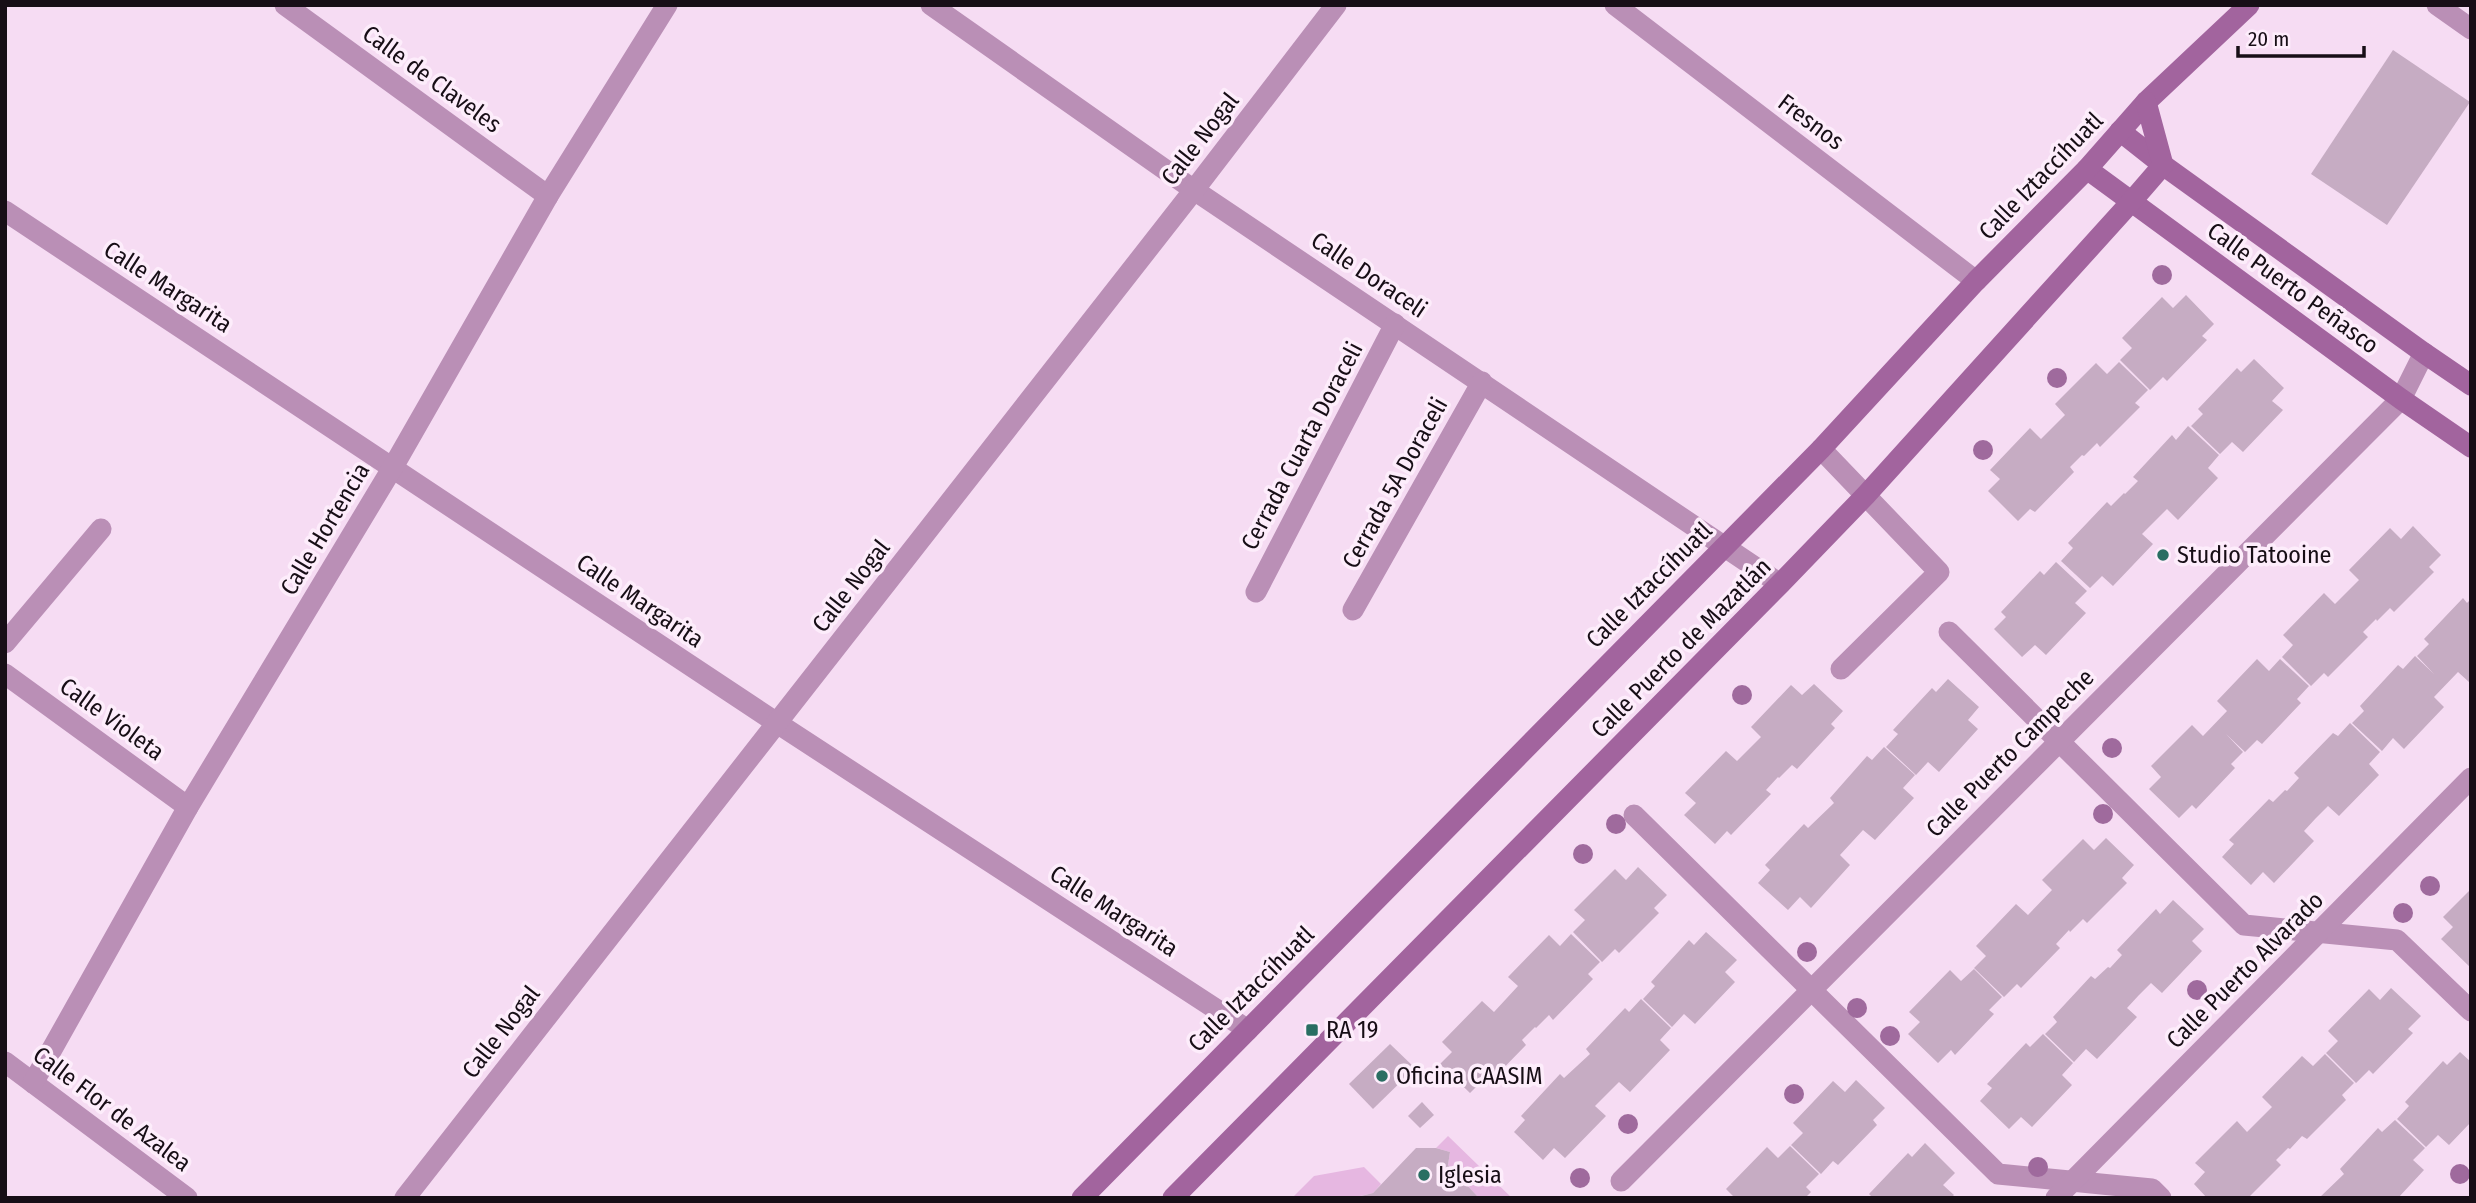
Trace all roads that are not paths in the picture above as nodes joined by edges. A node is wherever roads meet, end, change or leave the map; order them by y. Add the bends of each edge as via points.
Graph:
1 (285, 5) edge
2 (667, 5) edge
3 (931, 5) edge
4 (1336, 5) edge
5 (1615, 5) edge
6 (2249, 5) edge
7 (2437, 5) edge
8 (2471, 29) edge
9 (2146, 102) junction
10 (2120, 131) junction
11 (2163, 165) junction
12 (2087, 169) junction
13 (1194, 190) junction
14 (548, 196) junction
15 (2131, 202) junction
16 (5, 211) edge
17 (1976, 281) junction
18 (1395, 324) junction
19 (2424, 354) junction
20 (1482, 382) junction
21 (2471, 385) edge
22 (2401, 399) junction
23 (2471, 447) edge
24 (1821, 449) junction
25 (393, 467) junction
26 (1866, 495) junction
27 (101, 529) dead end
28 (1725, 545) junction
29 (1780, 584) junction
30 (1256, 592) dead end
31 (1353, 610) dead end
32 (1949, 632) dead end
33 (5, 643) edge
34 (1841, 669) dead end
35 (5, 674) edge
36 (777, 723) junction
37 (2059, 741) junction
38 (2471, 778) edge
39 (188, 807) junction
40 (1634, 816) dead end
41 (2318, 932) junction
42 (1811, 991) junction
43 (2471, 1011) edge
44 (1248, 1030) junction
45 (5, 1062) edge
46 (33, 1083) junction
47 (1621, 1181) dead end
48 (2071, 1182) junction
49 (187, 1198) edge
50 (405, 1198) edge
51 (1082, 1198) edge
52 (1173, 1198) edge
53 (2056, 1198) edge
54 (2161, 1198) edge

1 - 14 street, Calle de Claveles
2 - 14 street, Calle Hortencia
3 - 13 street, Calle Doraceli
4 - 13 street, Calle Nogal
5 - 17 street, Fresnos
6 - 9 main road, Calle Iztaccíhuatl
7 - 8 street
9 - 10 main road, Calle Iztaccíhuatl
9 - 11 main road
10 - 11 main road, Calle Puerto Peñasco
10 - 12 main road, Calle Iztaccíhuatl
11 - 15 main road, Calle Puerto de Mazatlán
11 - 19 main road, Calle Puerto Peñasco
12 - 15 main road, Calle Puerto Peñasco
12 - 17 main road, Calle Iztaccíhuatl
13 - 18 street, Calle Doraceli
13 - 36 street, Calle Nogal
14 - 25 street, Calle Hortencia
15 - 22 main road, Calle Puerto Peñasco
15 - 26 main road, Calle Puerto de Mazatlán
16 - 25 street, Calle Margarita
17 - 24 main road, Calle Iztaccíhuatl
18 - 20 street, Calle Doraceli
18 - 30 street, Cerrada Cuarta Doraceli
19 - 21 main road, Calle Puerto Peñasco
19 - 22 street, Calle Puerto Campeche
20 - 28 street, Calle Doraceli
20 - 31 street, Cerrada 5A Doraceli
22 - 23 main road, Calle Puerto Peñasco
22 - 37 street, Calle Puerto Campeche
24 - 26 street
24 - 28 main road, Calle Iztaccíhuatl
25 - 36 street, Calle Margarita
25 - 39 street, Calle Hortencia
26 - 29 main road, Calle Puerto de Mazatlán
26 - 34 street via 1939,572
27 - 33 street
28 - 29 street, Calle Doraceli
28 - 44 main road, Calle Iztaccíhuatl
29 - 52 main road, Calle Puerto de Mazatlán
32 - 37 street
35 - 39 street, Calle Violeta
36 - 44 street, Calle Margarita
36 - 50 street, Calle Nogal
37 - 41 street via 2244,925
37 - 42 street, Calle Puerto Campeche
38 - 41 street, Calle Puerto Alvarado
39 - 46 street, Calle Hortencia
40 - 42 street
41 - 43 street via 2398,940
41 - 48 street, Calle Puerto Alvarado
42 - 47 street, Calle Puerto Campeche
42 - 48 street via 1998,1174
44 - 51 main road, Calle Iztaccíhuatl
45 - 46 street, Calle Flor de Azalea
46 - 49 street, Calle Flor de Azalea
48 - 53 street, Calle Puerto Alvarado
48 - 54 street via 2152,1189

